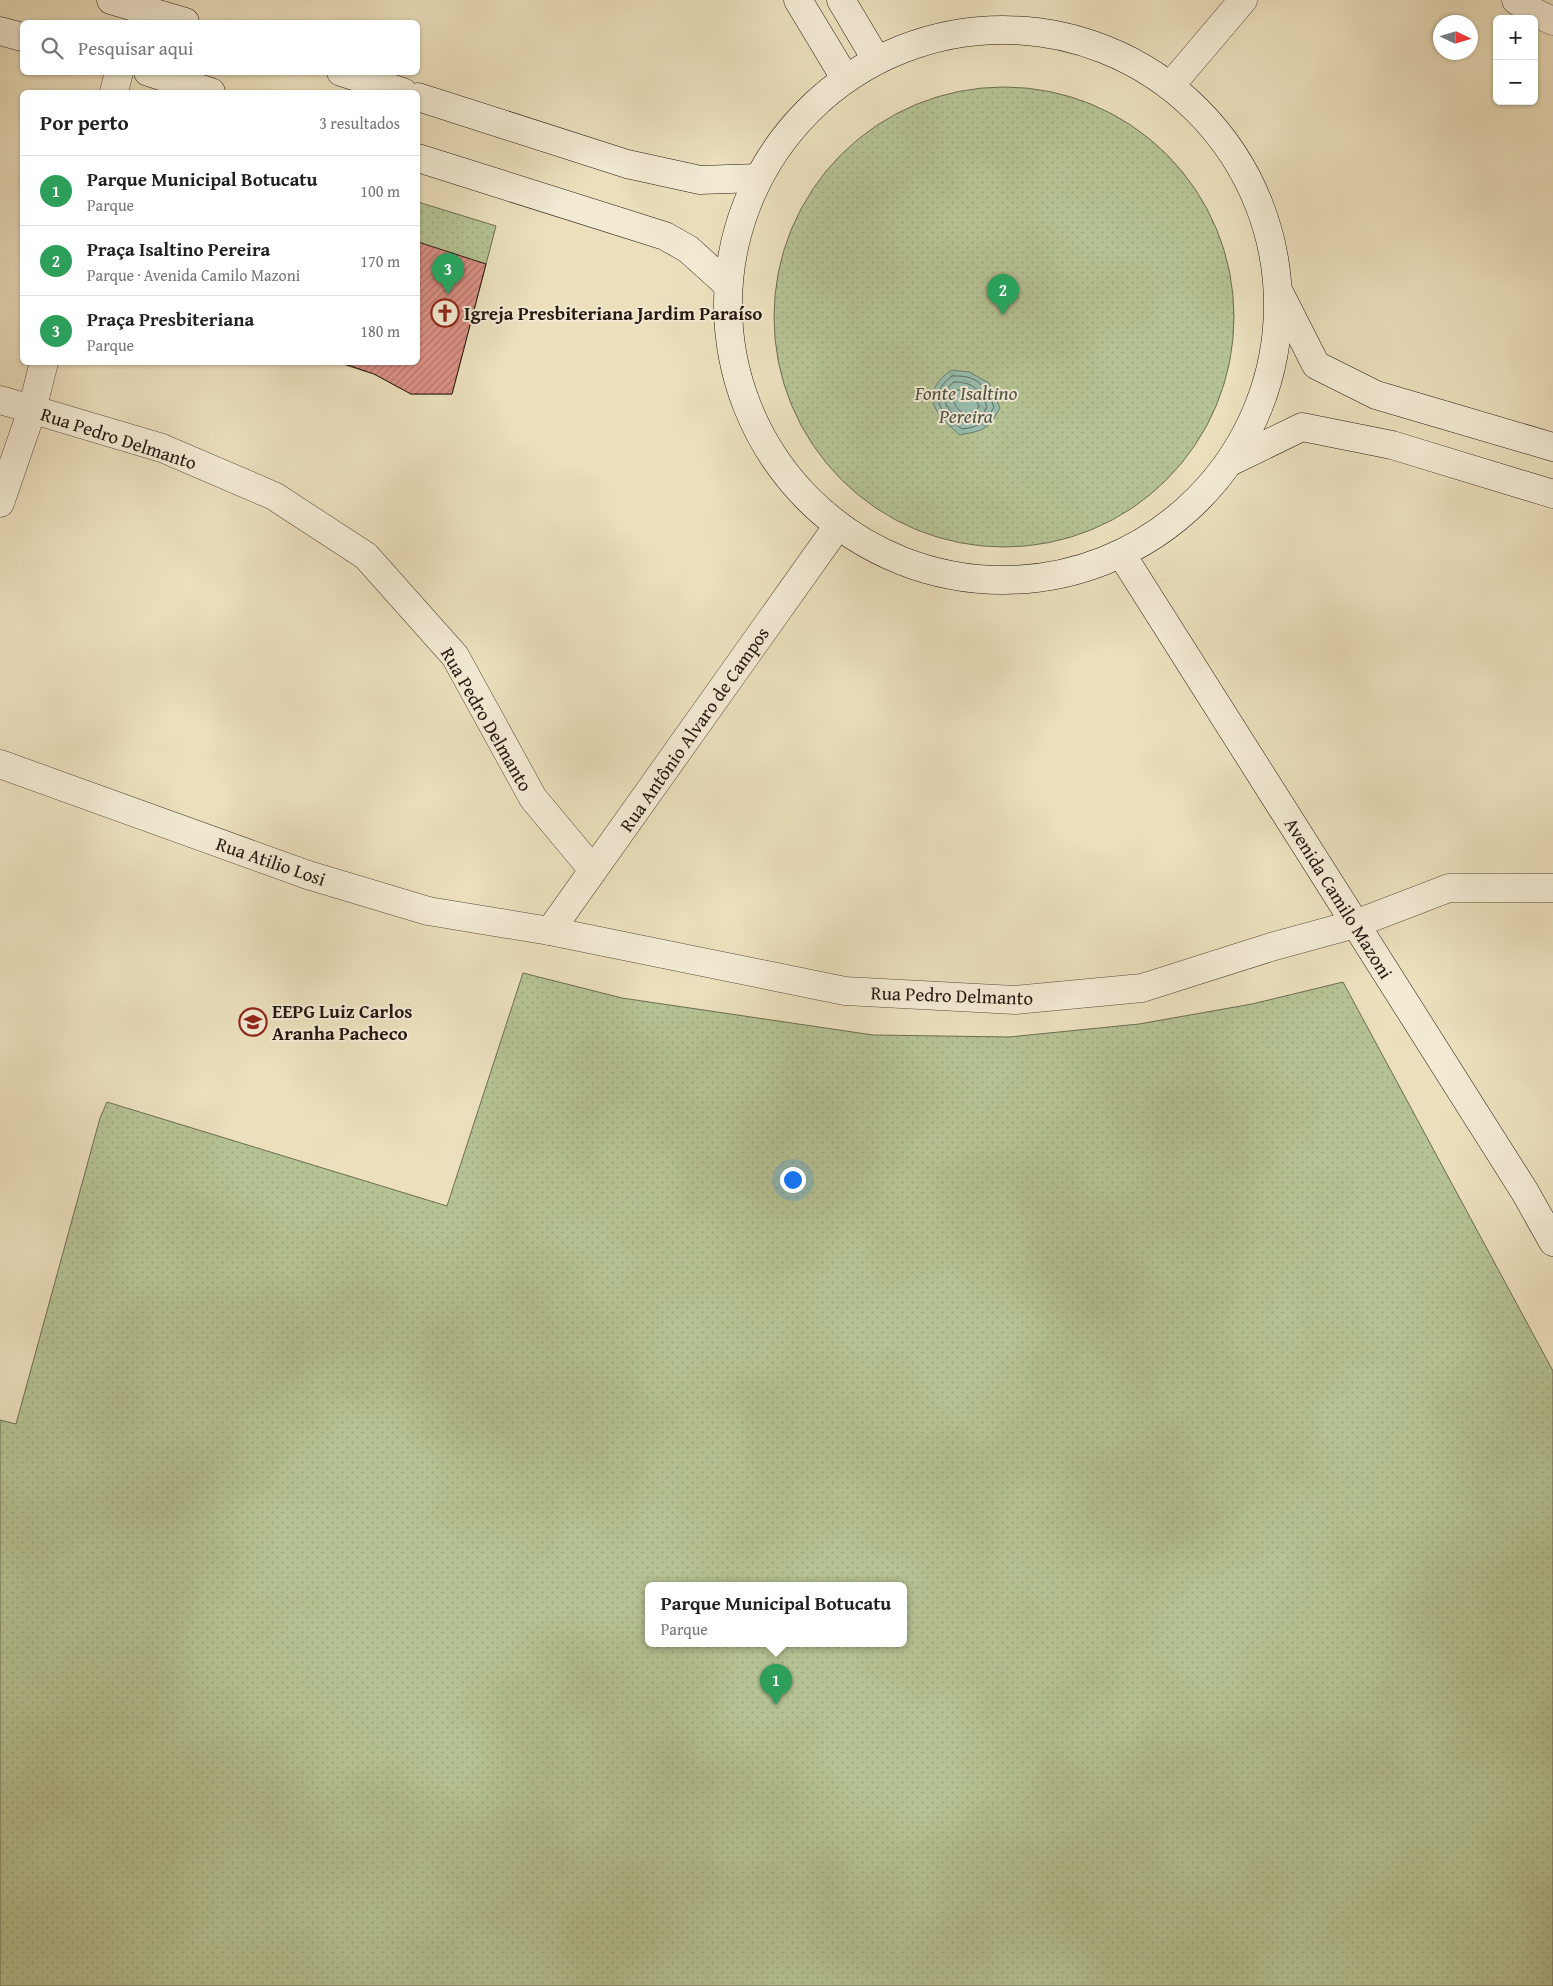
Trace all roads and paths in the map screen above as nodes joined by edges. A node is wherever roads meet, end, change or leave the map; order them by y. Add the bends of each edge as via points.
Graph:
1 (111, 0) edge
2 (798, 0) edge
3 (841, 0) edge
4 (1243, 0) edge
5 (1516, 0) edge
6 (137, 10) edge
7 (176, 20) edge
8 (1553, 21) edge
9 (0, 31) edge
10 (20, 36) edge
11 (876, 59) junction
12 (118, 75) edge
13 (157, 75) edge
14 (349, 75) edge
15 (845, 78) junction
16 (1171, 85) junction
17 (114, 90) edge
18 (205, 90) edge
19 (397, 90) edge
20 (420, 98) edge
21 (420, 159) edge
22 (758, 178) junction
23 (728, 285) junction
24 (1279, 292) junction
25 (43, 365) edge
26 (0, 400) edge
27 (32, 410) junction
28 (1553, 447) edge
29 (1232, 461) junction
30 (1553, 494) edge
31 (0, 503) edge
32 (837, 527) junction
33 (1122, 555) junction
34 (0, 764) edge
35 (593, 870) junction
36 (1553, 888) edge
37 (1354, 924) junction
38 (550, 931) junction
39 (1553, 1242) edge

1 - 6 main road
2 - 15 main road
3 - 11 main road
4 - 16 main road
5 - 8 main road
6 - 7 main road
9 - 10 main road
11 - 15 main road
11 - 16 main road via 950,33 1028,29 1104,46
12 - 17 main road
13 - 18 main road
14 - 19 main road
15 - 22 main road via 796,123
16 - 24 main road via 1227,142 1264,213
20 - 22 main road via 628,164 700,180
21 - 23 main road via 665,236 688,249
22 - 23 main road via 738,230
23 - 32 main road via 737,377 775,461
24 - 28 main road via 1316,365 1376,395
24 - 29 main road via 1269,380
25 - 27 main road
26 - 27 main road, Rua Pedro Delmanto
27 - 31 main road
27 - 35 main road, Rua Pedro Delmanto via 162,448 274,496 366,556 455,656 534,798
29 - 30 main road via 1302,427 1392,445
29 - 33 main road via 1183,516
32 - 33 main road via 889,558 946,576 1006,583 1066,575
32 - 35 main road, Rua Antônio Alvaro de Campos
33 - 37 main road, Avenida Camilo Mazoni
34 - 38 main road, Rua Atilio Losi via 308,875 428,911
35 - 38 main road, Rua Antônio Alvaro de Campos
36 - 37 main road, Rua Pedro Delmanto via 1449,888
37 - 38 main road, Rua Pedro Delmanto via 1142,988 1014,1000 845,991
37 - 39 main road, Avenida Camilo Mazoni via 1526,1192

